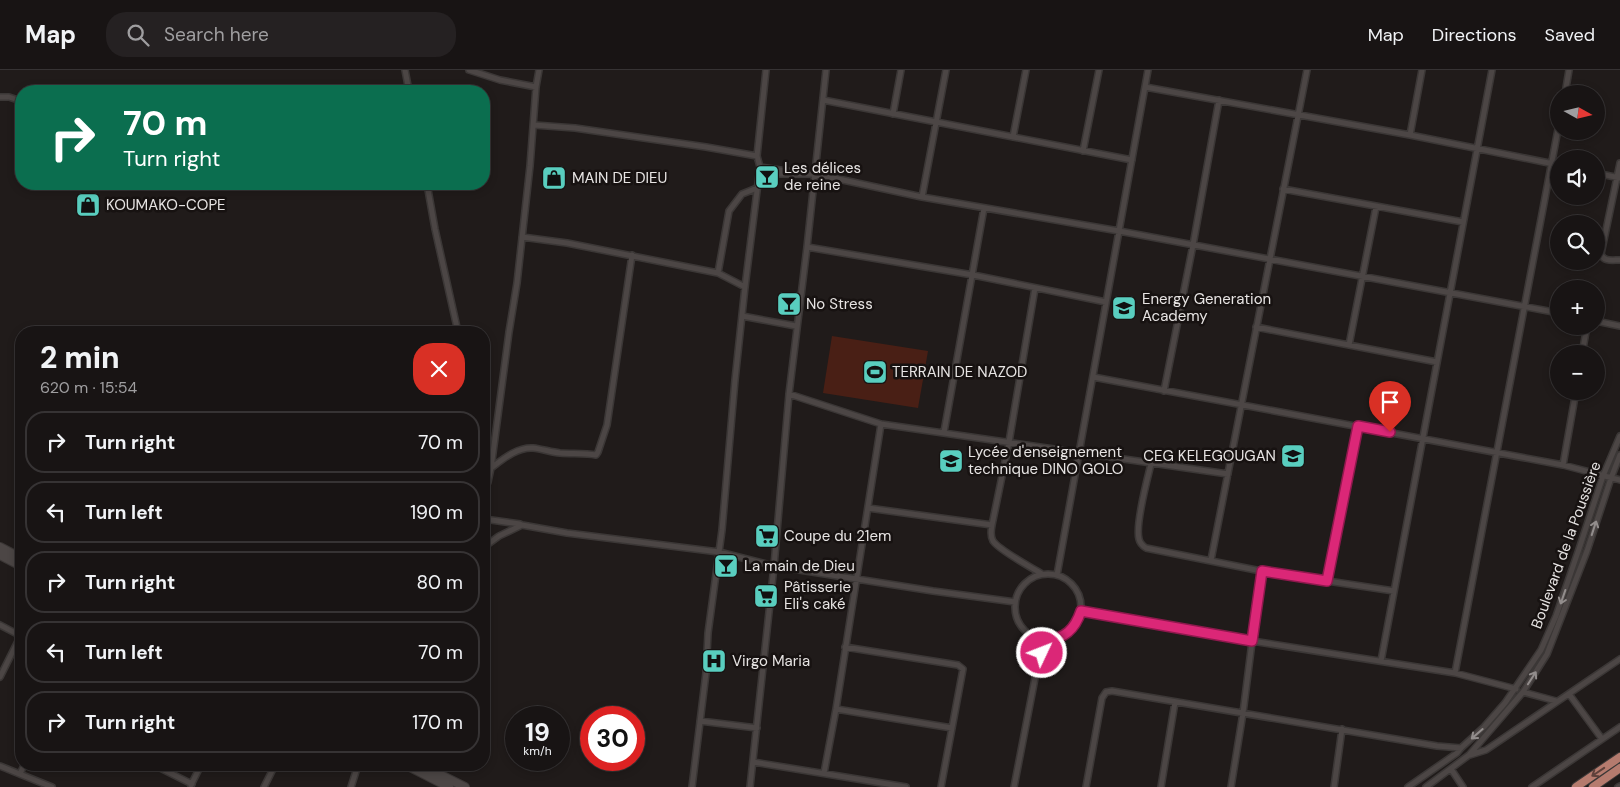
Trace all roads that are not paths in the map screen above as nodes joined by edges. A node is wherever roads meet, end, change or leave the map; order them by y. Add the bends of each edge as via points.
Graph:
1 (405, 70) edge
2 (469, 70) edge
3 (539, 70) edge
4 (766, 70) edge
5 (826, 70) edge
6 (901, 70) edge
7 (946, 70) edge
8 (1026, 70) edge
9 (1099, 70) edge
10 (1148, 70) edge
11 (1307, 70) edge
12 (1422, 70) edge
13 (1492, 70) edge
14 (1569, 70) edge
15 (408, 85) edge
16 (1566, 85) edge
17 (536, 87) junction
18 (1145, 87) junction
19 (0, 97) edge
20 (15, 99) edge
21 (823, 100) junction
22 (1219, 100) junction
23 (893, 114) junction
24 (1298, 114) junction
25 (936, 122) junction
26 (534, 125) junction
27 (1410, 135) junction
28 (1013, 137) junction
29 (1477, 150) junction
30 (1083, 151) junction
31 (757, 156) junction
32 (1132, 160) junction
33 (1620, 163) edge
34 (1550, 164) edge
35 (759, 169) junction
36 (1550, 169) edge
37 (815, 174) junction
38 (1605, 175) edge
39 (1619, 178) edge
40 (757, 188) junction
41 (1284, 189) junction
42 (427, 190) edge
43 (922, 198) junction
44 (1376, 207) junction
45 (984, 208) junction
46 (1463, 222) junction
47 (1119, 231) junction
48 (522, 237) junction
49 (1193, 245) junction
50 (807, 247) junction
51 (632, 256) junction
52 (1270, 259) junction
53 (1620, 260) edge
54 (718, 273) junction
55 (973, 275) junction
56 (1362, 276) junction
57 (744, 287) junction
58 (1035, 288) junction
59 (1450, 293) junction
60 (1106, 302) junction
61 (1524, 306) junction
62 (1550, 311) edge
63 (742, 316) junction
64 (1605, 322) edge
65 (457, 326) edge
66 (796, 326) junction
67 (1620, 326) edge
68 (1256, 327) junction
69 (1349, 345) junction
70 (1437, 362) junction
71 (1093, 377) junction
72 (1164, 390) junction
73 (789, 394) junction
74 (1574, 400) edge
75 (1241, 404) junction
76 (880, 424) junction
77 (1358, 426) junction
78 (944, 432) junction
79 (1620, 436) edge
80 (1422, 439) junction
81 (1009, 442) junction
82 (1496, 452) junction
83 (1079, 453) junction
84 (1620, 455) edge
85 (1151, 464) junction
86 (1563, 465) junction
87 (491, 468) junction
88 (490, 473) edge
89 (1228, 474) junction
90 (1603, 476) junction
91 (1611, 478) junction
92 (1620, 480) edge
93 (868, 508) junction
94 (490, 520) edge
95 (522, 524) junction
96 (992, 525) junction
97 (490, 543) edge
98 (0, 547) edge
99 (719, 552) junction
100 (0, 555) edge
101 (15, 555) edge
102 (1211, 560) junction
103 (15, 563) edge
104 (774, 566) junction
105 (1262, 571) junction
106 (1042, 574) junction
107 (1057, 574) junction
108 (856, 579) junction
109 (1327, 581) junction
110 (1394, 591) junction
111 (1015, 602) junction
112 (1081, 611) junction
113 (0, 625) edge
114 (15, 632) edge
115 (1046, 640) junction
116 (1252, 641) junction
117 (15, 647) edge
118 (845, 647) junction
119 (1620, 659) edge
120 (1380, 661) junction
121 (1454, 673) junction
122 (0, 678) edge
123 (1516, 689) junction
124 (1523, 692) junction
125 (1569, 694) junction
126 (1556, 701) junction
127 (1175, 702) junction
128 (836, 709) junction
129 (1243, 713) junction
130 (700, 721) junction
131 (1620, 727) edge
132 (757, 728) junction
133 (952, 728) junction
134 (1342, 729) junction
135 (1602, 740) junction
136 (1461, 748) junction
137 (1470, 755) junction
138 (1620, 757) edge
139 (753, 762) junction
140 (0, 766) edge
141 (1620, 768) edge
142 (1452, 769) junction
143 (21, 771) edge
144 (165, 771) edge
145 (198, 771) edge
146 (271, 771) edge
147 (356, 771) edge
148 (418, 771) edge
149 (433, 771) edge
150 (824, 773) junction
151 (20, 774) junction
152 (191, 785) edge
153 (52, 787) edge
154 (264, 787) edge
155 (351, 787) edge
156 (449, 787) edge
157 (466, 787) edge
158 (692, 787) edge
159 (750, 787) edge
160 (904, 787) edge
161 (941, 787) edge
162 (1014, 787) edge
163 (1086, 787) edge
164 (1161, 787) edge
165 (1231, 787) edge
166 (1334, 787) edge
167 (1408, 787) edge
168 (1426, 787) edge
169 (1463, 787) edge
170 (1532, 787) edge
171 (1576, 787) edge
172 (1593, 787) edge

1 - 15 street
2 - 17 street
3 - 17 street
4 - 31 street
5 - 21 street
6 - 23 street
7 - 25 street
8 - 28 street
9 - 30 street
10 - 18 street
11 - 24 street
12 - 27 street
13 - 29 street
14 - 16 street
17 - 26 street
18 - 22 street
18 - 32 street
19 - 20 street
21 - 23 street
21 - 37 street
22 - 24 street
22 - 49 street
23 - 25 street
24 - 27 street
24 - 41 street
25 - 28 street
25 - 43 street
26 - 31 street via 575,128
26 - 48 street
27 - 29 street
28 - 30 street
29 - 34 street
29 - 46 street
30 - 32 street
31 - 35 street
32 - 47 street
33 - 39 street
35 - 37 street via 770,174
35 - 40 street
36 - 61 street
37 - 43 street
37 - 50 street
38 - 39 street
39 - 53 street via 1601,254 1605,260
40 - 54 street via 742,194 729,212
40 - 57 street
41 - 44 street
41 - 52 street
42 - 65 street
43 - 45 street
44 - 46 street
44 - 56 street
45 - 47 street
45 - 55 street
46 - 59 street
47 - 49 street
47 - 60 street
48 - 51 street via 567,242
48 - 87 street
49 - 52 street
49 - 72 street
50 - 55 street
50 - 66 street
51 - 54 street
51 - 87 street via 607,425 598,452 581,454 523,449
52 - 56 street
52 - 68 street
54 - 57 street
55 - 58 street
55 - 78 street
56 - 59 street
56 - 69 street
57 - 63 street
58 - 60 street
58 - 81 street
59 - 61 street
59 - 70 street
60 - 71 street
61 - 62 street
61 - 82 street
63 - 66 street
63 - 99 street
64 - 67 street
66 - 73 street
68 - 69 street
68 - 75 street
69 - 70 street
70 - 80 street
71 - 72 street
71 - 83 street
72 - 75 street
73 - 76 street
73 - 104 street
74 - 86 street
75 - 77 street
75 - 89 street
76 - 78 street
76 - 93 street
77 - 80 street
77 - 109 street
78 - 81 street
79 - 90 street, Boulevard de la Poussière
80 - 82 street
80 - 110 street
81 - 83 street
81 - 96 street
82 - 86 street
82 - 121 street
83 - 85 street
83 - 107 street
84 - 91 street, Boulevard de la Poussière
85 - 89 street
85 - 102 street via 1138,526 1141,544 1146,548
86 - 90 street
87 - 88 street
89 - 102 street
90 - 91 street
90 -> 123 street, Boulevard de la Poussière via 1556,616 1541,650
91 - 92 street
124 -> 91 street, Boulevard de la Poussière via 1547,654 1562,619
93 - 96 street
93 - 108 street
94 - 95 street
95 - 97 street
95 - 99 street via 567,533
96 - 106 street via 993,541
98 - 101 main road
99 - 104 street
99 - 130 street
100 - 103 main road
102 - 105 street
104 - 108 street
104 - 132 street
105 - 109 street
105 - 116 street
106 - 107 street
106 - 111 street via 1024,583
107 - 112 street via 1073,585 1081,602
108 - 111 street
108 - 118 street
109 - 110 street
110 - 120 street
111 - 115 street via 1015,613 1022,628 1036,638
112 - 115 street via 1073,629 1056,639
112 - 116 street
113 - 114 street
115 - 162 street via 1037,668
116 - 120 street
116 - 129 street
117 - 122 street
118 - 128 street
118 - 133 street via 962,667
119 - 125 street
120 - 121 street
121 - 123 street
123 -> 136 street, Boulevard de la Poussière via 1484,727
124 - 126 street
124 - 137 street, Boulevard de la Poussière
125 - 126 street
125 - 135 street
126 - 137 street via 1486,750
127 - 129 street
127 - 163 street via 1106,692 1102,698
127 - 164 street
128 - 133 street
128 - 150 street
129 - 134 street
129 - 165 street
130 - 132 street
130 - 158 street
131 - 135 street
132 - 139 street
133 - 161 street
134 - 136 street
134 - 166 street
135 - 170 street
136 - 167 street, Boulevard de la Poussière
137 - 142 street, Boulevard de la Poussière
138 -> 171 main road
139 - 150 street
139 - 159 street
140 - 151 street
141 - 172 main road
142 - 168 street, Boulevard de la Poussière
142 - 169 street
143 - 151 street
144 - 152 street
145 - 152 street
146 - 154 street
147 - 155 street
148 - 156 main road
149 - 157 main road
150 - 160 street
151 - 153 street

